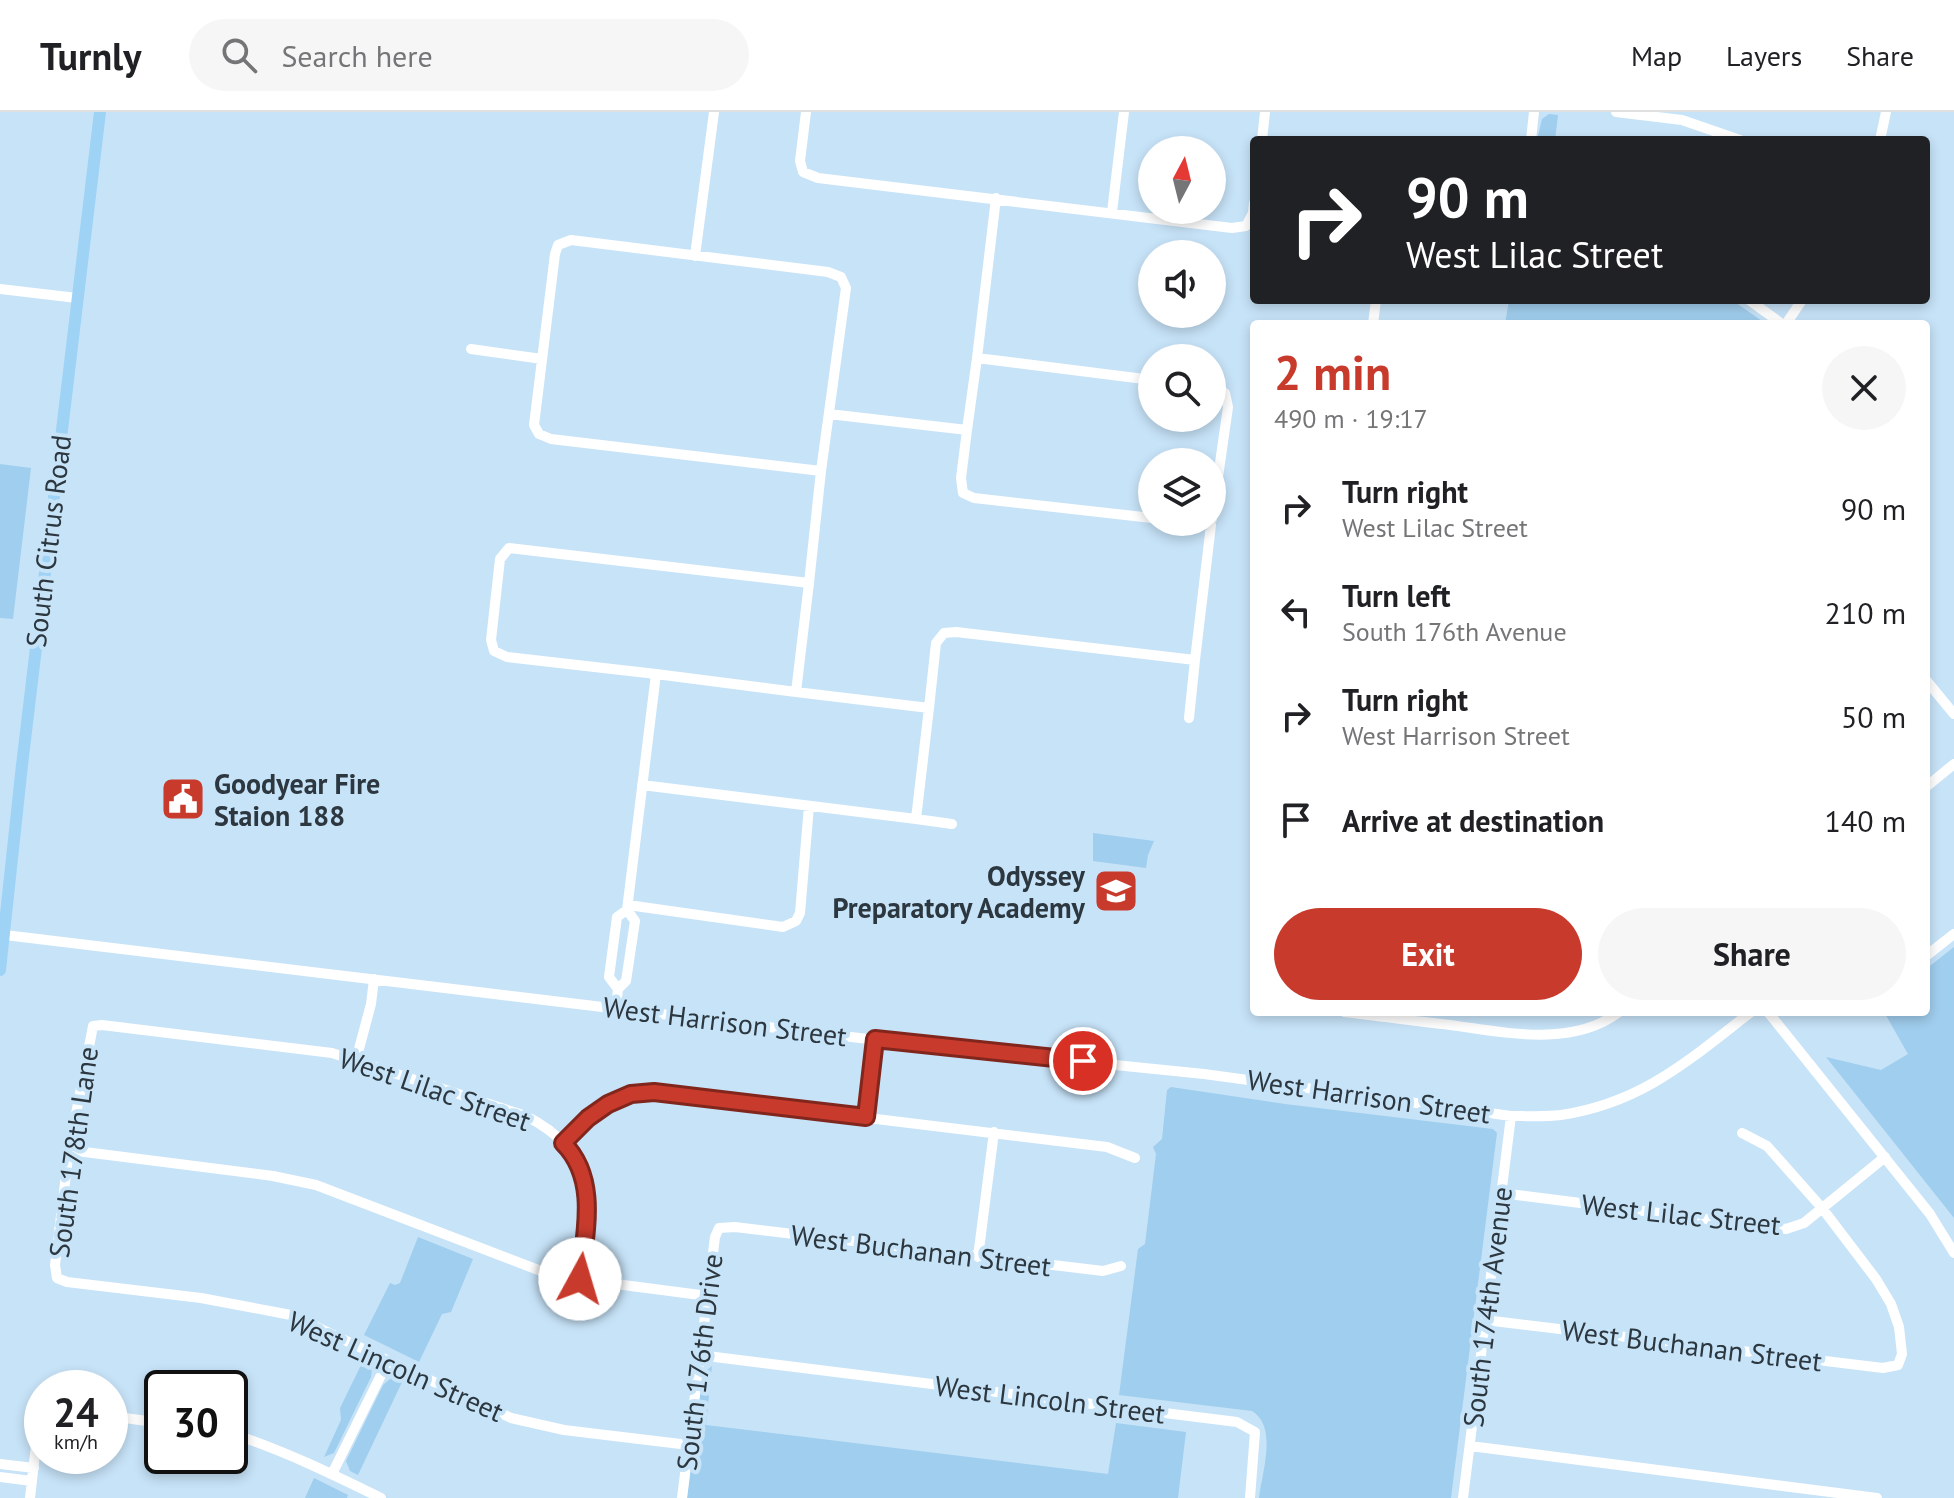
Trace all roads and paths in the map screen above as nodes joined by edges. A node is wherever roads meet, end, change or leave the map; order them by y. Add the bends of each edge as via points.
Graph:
1 (100, 112) edge
2 (714, 112) edge
3 (806, 112) edge
4 (1124, 112) edge
5 (1265, 112) edge
6 (1534, 112) edge
7 (1616, 112) edge
8 (1886, 112) edge
9 (1682, 116) edge
10 (1262, 136) edge
11 (1531, 136) edge
12 (1730, 136) edge
13 (1881, 136) edge
14 (996, 198) junction
15 (1112, 212) junction
16 (1250, 219) edge
17 (695, 256) junction
18 (0, 289) edge
19 (77, 298) junction
20 (1755, 304) edge
21 (1778, 320) edge
22 (471, 349) dead end
23 (977, 358) junction
24 (542, 359) junction
25 (1138, 378) edge
26 (1226, 398) edge
27 (829, 414) junction
28 (1226, 421) edge
29 (967, 430) junction
30 (821, 471) junction
31 (1138, 516) edge
32 (1210, 536) edge
33 (809, 583) junction
34 (1195, 660) junction
35 (656, 674) junction
36 (1930, 685) edge
37 (796, 692) junction
38 (929, 708) junction
39 (1954, 714) edge
40 (1189, 718) dead end
41 (1954, 764) edge
42 (1930, 784) edge
43 (642, 785) junction
44 (809, 806) junction
45 (916, 819) junction
46 (952, 824) dead end
47 (628, 907) junction
48 (4, 919) edge
49 (1954, 934) edge
50 (5, 935) junction
51 (1930, 953) edge
52 (0, 970) edge
53 (374, 979) junction
54 (618, 989) junction
55 (616, 1008) junction
56 (1378, 1016) edge
57 (1613, 1016) edge
58 (1746, 1016) edge
59 (1771, 1016) edge
60 (93, 1026) joint
61 (875, 1039) junction
62 (356, 1060) junction
63 (1511, 1116) junction
64 (866, 1117) junction
65 (994, 1132) junction
66 (1742, 1133) dead end
67 (563, 1143) junction
68 (69, 1150) junction
69 (1885, 1157) junction
70 (1135, 1158) dead end
71 (1501, 1193) junction
72 (1822, 1208) junction
73 (719, 1228) joint
74 (1954, 1253) edge
75 (978, 1257) junction
76 (1121, 1266) dead end
77 (57, 1278) joint
78 (580, 1279) junction
79 (708, 1296) junction
80 (1485, 1320) junction
81 (699, 1355) junction
82 (388, 1361) junction
83 (248, 1439) edge
84 (689, 1445) junction
85 (1470, 1446) junction
86 (0, 1464) edge
87 (24, 1467) edge
88 (33, 1474) edge
89 (332, 1474) junction
90 (0, 1477) edge
91 (32, 1481) junction
92 (30, 1498) edge
93 (381, 1498) edge
94 (682, 1498) edge
95 (1250, 1498) edge
96 (1463, 1498) edge
97 (1877, 1498) edge

1 - 19 main road, South Citrus Road
2 - 17 street
3 - 14 street via 803,172
4 - 15 street
5 - 10 street
6 - 11 street
7 - 9 street
8 - 13 street
9 - 12 street
14 - 15 street
14 - 23 street
15 - 16 street via 1232,228 1246,226
17 - 24 street via 571,240 558,245
17 - 27 street via 841,277 846,288
18 - 19 street
19 - 48 main road, South Citrus Road
20 - 21 street
22 - 24 street
23 - 25 street
23 - 29 street
24 - 30 street via 534,425 551,439
26 - 28 street
27 - 29 street
27 - 30 street
29 - 31 street via 963,493
30 - 33 street
32 - 34 street
33 - 35 street via 509,548 500,559 494,651 507,657
33 - 37 street
34 - 38 street via 944,633 936,643
34 - 40 street
35 - 37 street
35 - 43 street
36 - 39 street
37 - 38 street
38 - 45 street
41 - 42 street
43 - 44 street
43 - 47 street
44 - 45 street
44 - 47 street via 796,921 783,927
45 - 46 street
47 - 54 street via 635,921 626,981
47 - 54 street via 617,917 609,977
48 - 50 main road, South Citrus Road
49 - 51 street
50 - 52 main road, South Citrus Road
50 - 53 street, West Harrison Street
53 - 55 street, West Harrison Street
53 - 62 street
54 - 55 street
55 - 61 street, West Harrison Street
56 - 57 street via 1537,1035
58 - 63 street, West Harrison Street via 1633,1096 1559,1116
59 - 69 street
60 - 62 street, West Lilac Street
60 - 68 street, South 178th Lane
61 - 63 street, West Harrison Street via 1204,1074
61 - 64 street
62 - 67 street, West Lilac Street via 526,1116
63 - 71 street, South 174th Avenue
64 - 65 street, West Lilac Street
64 - 67 street, West Lilac Street via 654,1092 608,1104
65 - 70 street, West Lilac Street via 1107,1147
65 - 75 street
66 - 72 street via 1767,1146
67 - 78 street via 582,1169 588,1201
68 - 77 street, South 178th Lane
68 - 78 street via 316,1185 520,1265
69 - 72 street, West Lilac Street
69 - 74 street
71 - 72 street, West Lilac Street via 1786,1229
71 - 80 street, South 174th Avenue
72 - 80 street, West Buchanan Street via 1891,1304 1899,1327 1898,1365 1883,1368
73 - 75 street, West Buchanan Street
73 - 79 street, South 176th Drive
75 - 76 street, West Buchanan Street via 1103,1271
77 - 82 street, West Lincoln Street via 256,1306 291,1315
78 - 79 street
79 - 81 street, South 176th Drive
80 - 85 street, South 174th Avenue
81 - 84 street, South 176th Drive
81 - 95 street, West Lincoln Street via 1237,1422 1255,1432
82 - 84 street, West Lincoln Street via 511,1418
82 - 89 street
83 - 89 street
84 - 94 street, South 176th Drive
85 - 96 street, South 174th Avenue
85 - 97 street
86 - 87 street
88 - 91 street
89 - 93 street
90 - 91 street
91 - 92 street

